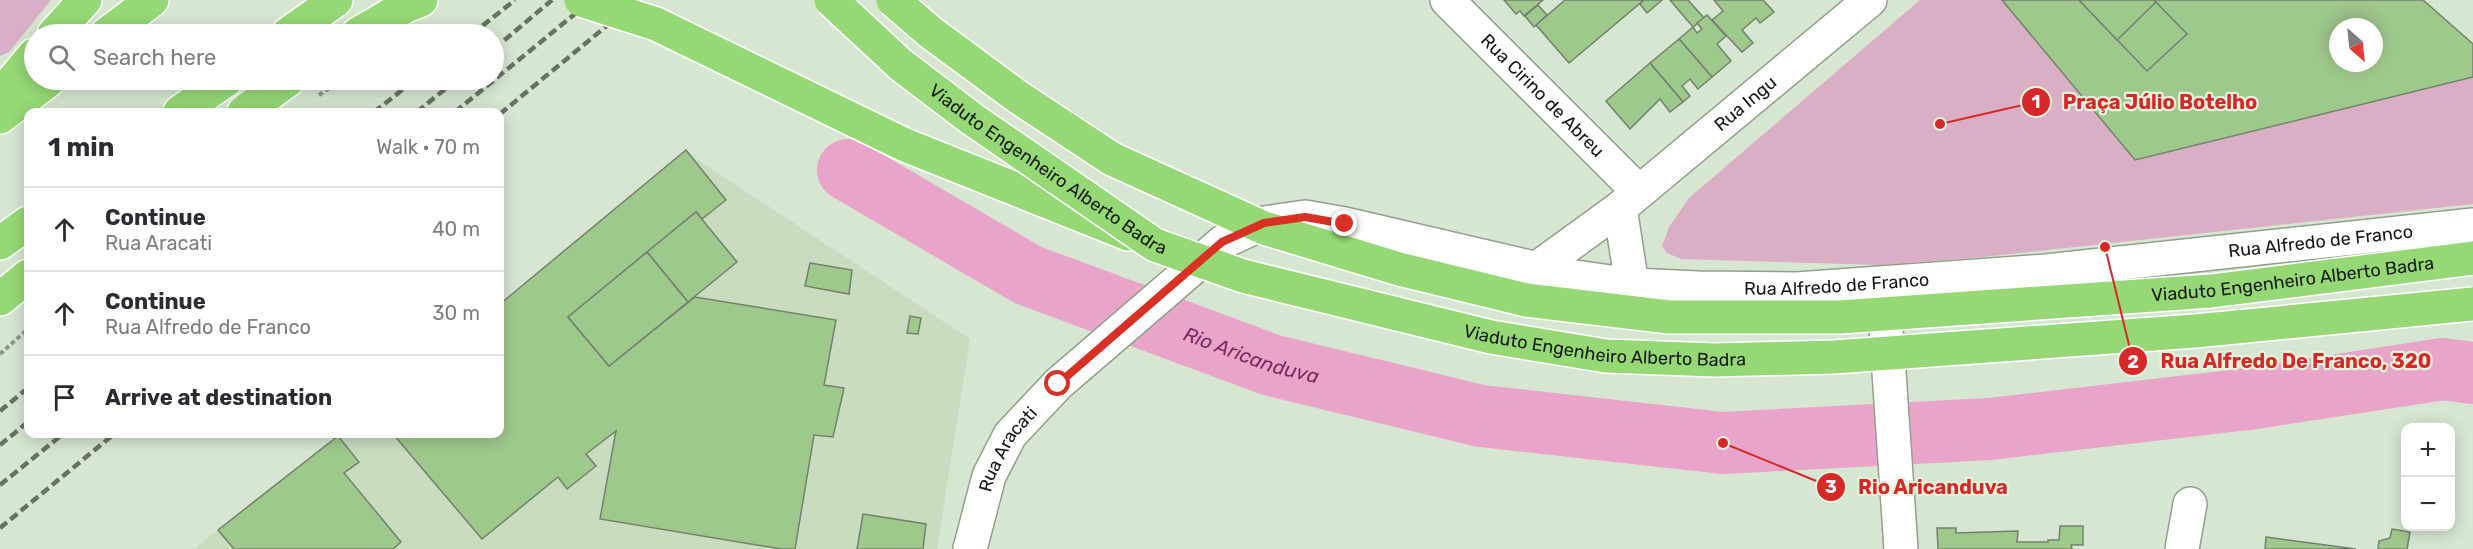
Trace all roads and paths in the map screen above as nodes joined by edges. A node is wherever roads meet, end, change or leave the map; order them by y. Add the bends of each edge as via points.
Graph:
1 (85, 0) edge
2 (152, 0) edge
3 (336, 0) edge
4 (421, 0) edge
5 (581, 0) edge
6 (831, 0) edge
7 (893, 0) edge
8 (1447, 0) edge
9 (1870, 0) edge
10 (63, 24) edge
11 (120, 24) edge
12 (302, 24) edge
13 (375, 24) edge
14 (24, 67) edge
15 (36, 90) edge
16 (212, 90) edge
17 (274, 90) edge
18 (0, 96) edge
19 (186, 108) edge
20 (250, 108) edge
21 (0, 117) edge
22 (1629, 200) junction
23 (2473, 225) edge
24 (24, 226) edge
25 (0, 243) edge
26 (1155, 245) junction
27 (1214, 250) joint
28 (2473, 258) edge
29 (1536, 269) junction
30 (24, 279) edge
31 (1883, 284) junction
32 (1632, 285) junction
33 (0, 299) edge
34 (2473, 304) edge
35 (24, 333) edge
36 (0, 354) edge
37 (2190, 504) dead end
38 (970, 549) edge
39 (1901, 549) edge
40 (2182, 549) edge

1 - 10 highway
2 - 11 highway
3 - 12 highway
4 - 13 highway
5 - 26 highway, bridge via 656,24 905,145
6 - 26 highway, Viaduto Engenheiro Alberto Badra, bridge via 901,65 972,119
7 - 28 highway, Viaduto Engenheiro Alberto Badra, bridge via 1018,97 1112,159 1264,228 1399,270 1526,300 1669,317 1840,316 2211,291
8 - 22 street, Rua Cirino de Abreu
9 - 22 street, Rua Ingu
14 - 18 highway
15 - 21 highway
16 - 19 highway
17 - 20 highway
22 - 29 street, Rua Ingu
22 - 32 street
23 - 31 street, Rua Alfredo de Franco via 2046,271
24 - 25 highway
26 - 34 highway, Viaduto Engenheiro Alberto Badra, bridge via 1243,276 1356,305 1491,337 1606,356 1715,360 1834,357 2195,331
27 - 29 street, Rua Alfredo de Franco via 1222,242 1264,223 1305,217
27 - 38 street, Rua Aracati via 1058,384 1010,435 989,476
29 - 32 street, Rua Alfredo de Franco
30 - 33 highway
31 - 32 street, Rua Alfredo de Franco via 1797,288
31 - 39 street
35 - 36 path
37 - 40 street

